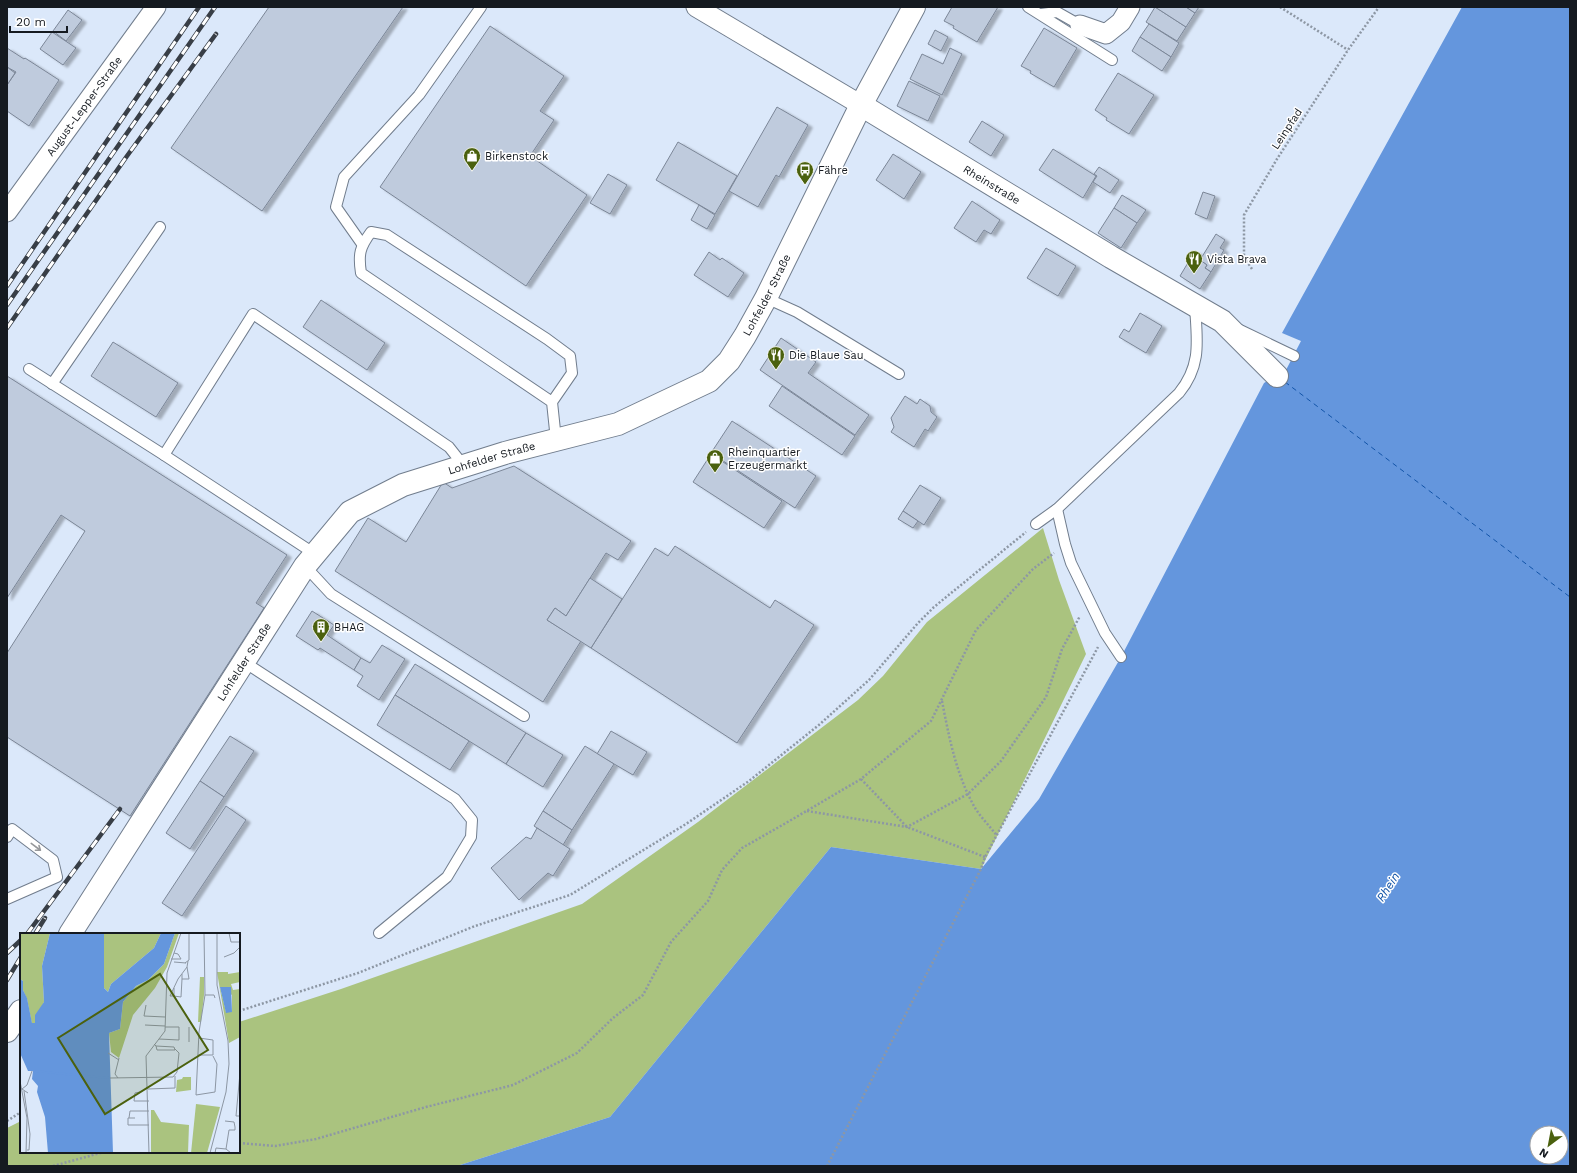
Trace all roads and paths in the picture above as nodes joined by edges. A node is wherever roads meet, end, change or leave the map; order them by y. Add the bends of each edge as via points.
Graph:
1 (481, 7) edge
2 (696, 7) edge
3 (914, 7) edge
4 (1028, 7) edge
5 (1130, 7) edge
6 (1280, 7) edge
7 (1379, 7) edge
8 (150, 9) edge
9 (1041, 14) junction
10 (1080, 25) joint
11 (1348, 50) junction
12 (1112, 60) dead end
13 (861, 105) junction
14 (10, 201) edge
15 (160, 226) dead end
16 (362, 244) junction
17 (1252, 269) dead end
18 (766, 298) junction
19 (1195, 306) junction
20 (1222, 321) junction
21 (1294, 356) dead end
22 (30, 369) dead end
23 (899, 374) dead end
24 (1277, 376) dead end
25 (52, 384) junction
26 (552, 402) junction
27 (556, 440) junction
28 (164, 455) junction
29 (464, 466) junction
30 (1057, 509) junction
31 (1036, 524) joint
32 (1065, 544) junction
33 (310, 560) junction
34 (1089, 600) junction
35 (1105, 633) junction
36 (1121, 657) dead end
37 (244, 662) junction
38 (942, 700) junction
39 (524, 716) dead end
40 (861, 779) junction
41 (968, 794) junction
42 (807, 811) junction
43 (906, 827) junction
44 (9, 831) edge
45 (997, 836) junction
46 (985, 857) junction
47 (7, 899) edge
48 (71, 933) edge
49 (379, 933) dead end
50 (240, 1011) edge
51 (20, 1012) edge
52 (7, 1031) edge
53 (20, 1113) edge
54 (7, 1121) edge
55 (240, 1143) edge
56 (100, 1153) edge
57 (53, 1166) edge
58 (827, 1166) edge

1 - 16 lane via 419,95 344,177 336,207
2 - 13 street, Rheinstraße
3 - 13 street, Lohfelder Straße
4 - 9 lane
5 - 10 street via 1120,22 1106,34
6 - 11 path
7 - 11 path, Leinpfad
8 - 14 street, August-Lepper-Straße
9 - 10 lane via 1057,12
9 - 12 lane
11 - 17 path, Leinpfad via 1276,159 1244,215 1244,257
13 - 18 street, Lohfelder Straße
13 - 19 street, Rheinstraße
15 - 25 lane
16 - 26 lane via 359,258 361,273
16 - 26 lane via 371,232 387,235 570,356 572,373
18 - 23 lane via 797,312
18 - 27 street, Lohfelder Straße via 729,361 709,381 618,424
19 - 20 street, Rheinstraße
19 - 30 lane via 1197,351 1196,362 1188,383
20 - 21 lane
20 - 24 street, Rheinstraße
22 - 25 lane
25 - 28 lane
26 - 27 lane
27 - 29 street, Lohfelder Straße
28 - 29 lane via 253,314 449,447
28 - 33 lane
29 - 33 street, Lohfelder Straße via 402,485 350,512
30 - 31 lane
30 - 32 lane
31 - 50 path via 934,606 869,680 820,724 749,781 686,824 570,895 475,926 358,973
32 - 34 lane
32 - 38 path via 1033,569 976,630
33 - 37 street, Lohfelder Straße
33 - 39 lane via 331,594
34 - 35 lane
34 - 41 path via 1062,649 1046,697 1001,761
35 - 36 lane
35 - 45 path
37 - 48 street, Lohfelder Straße
37 - 49 lane via 455,799 472,820 471,838 447,877
38 - 40 path via 931,721
38 - 41 path via 953,756
40 - 42 path
40 - 43 path
41 - 43 path
41 - 45 path via 975,808
42 - 43 path
42 - 55 path via 742,848 722,870 708,901 671,942 643,995 613,1018 577,1053 513,1086 316,1139 275,1146
43 - 46 path
44 -> 47 lane via 53,860 57,877
45 - 46 path
46 - 58 path
51 - 52 street
53 - 54 path
56 - 57 path

